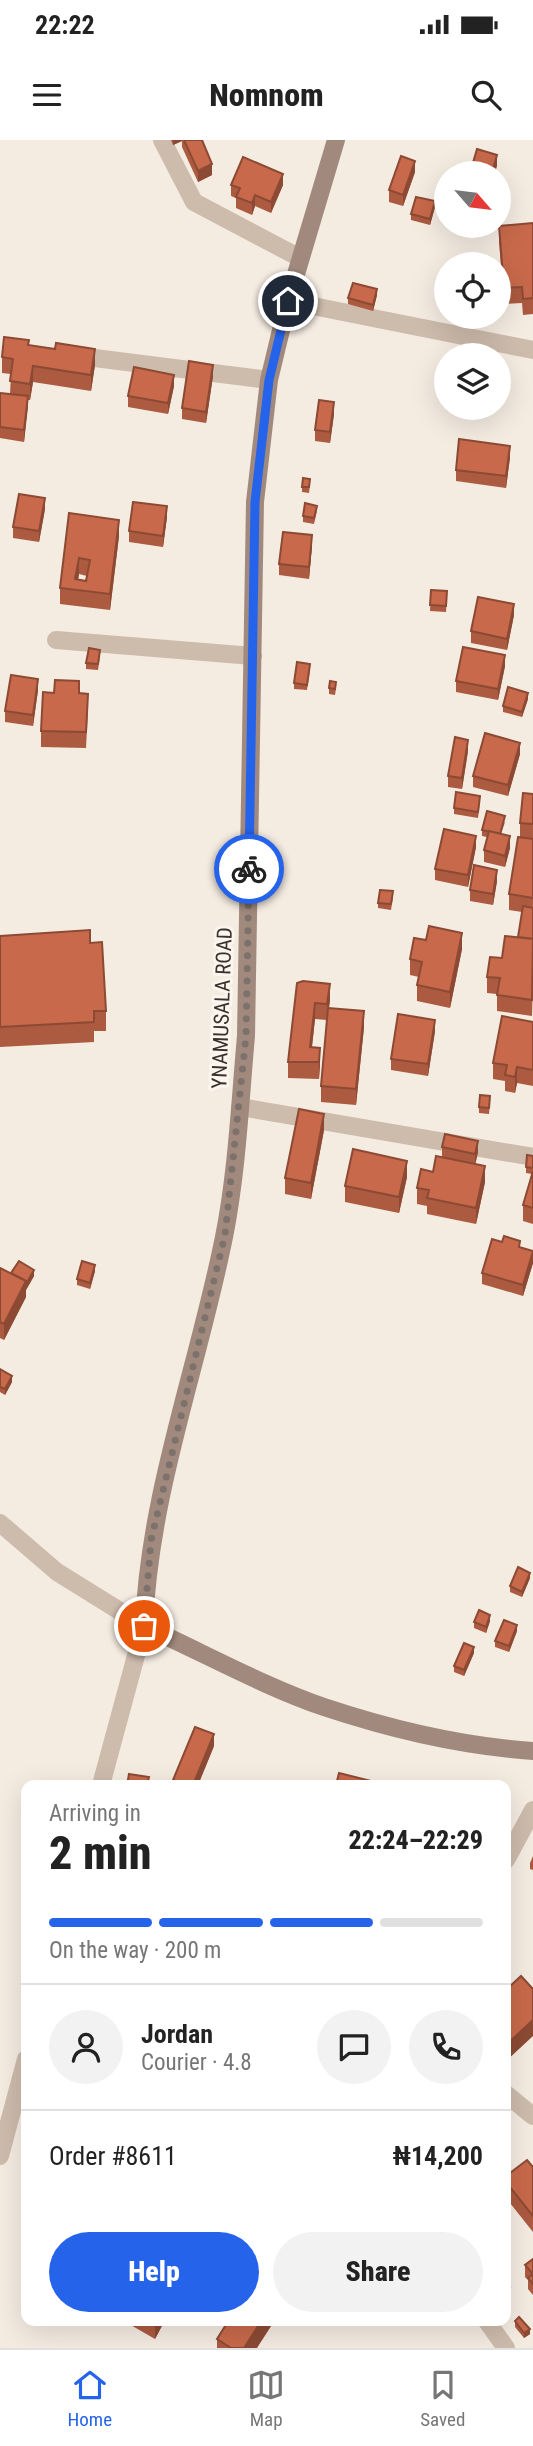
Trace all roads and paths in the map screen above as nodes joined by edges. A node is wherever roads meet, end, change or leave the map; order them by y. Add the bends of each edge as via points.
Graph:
1 (162, 140) edge
2 (336, 140) edge
3 (300, 258) junction
4 (288, 301) junction
5 (533, 350) edge
6 (54, 353) edge
7 (269, 380) junction
8 (56, 640) dead end
9 (253, 656) junction
10 (240, 1107) junction
11 (533, 1157) edge
12 (0, 1523) edge
13 (144, 1626) junction
14 (533, 1751) edge
15 (102, 1780) edge
16 (533, 1810) edge
17 (511, 1851) edge
18 (21, 2077) edge
19 (511, 2098) edge
20 (533, 2116) edge
21 (0, 2155) edge
22 (490, 2326) edge
23 (506, 2348) edge

1 - 3 street via 194,202
2 - 3 main road, YNAMUSALA ROAD
3 - 4 main road, YNAMUSALA ROAD
4 - 5 street
4 - 7 main road, YNAMUSALA ROAD
6 - 7 street
7 - 9 main road, YNAMUSALA ROAD via 255,502
8 - 9 street
9 - 10 main road, YNAMUSALA ROAD via 246,1036
10 - 11 street
10 - 13 main road, YNAMUSALA ROAD via 225,1235 151,1540
12 - 13 street via 57,1572
13 - 14 main road via 322,1706 407,1732 482,1747
13 - 15 street
16 - 17 street
18 - 21 street
19 - 20 street
22 - 23 street

